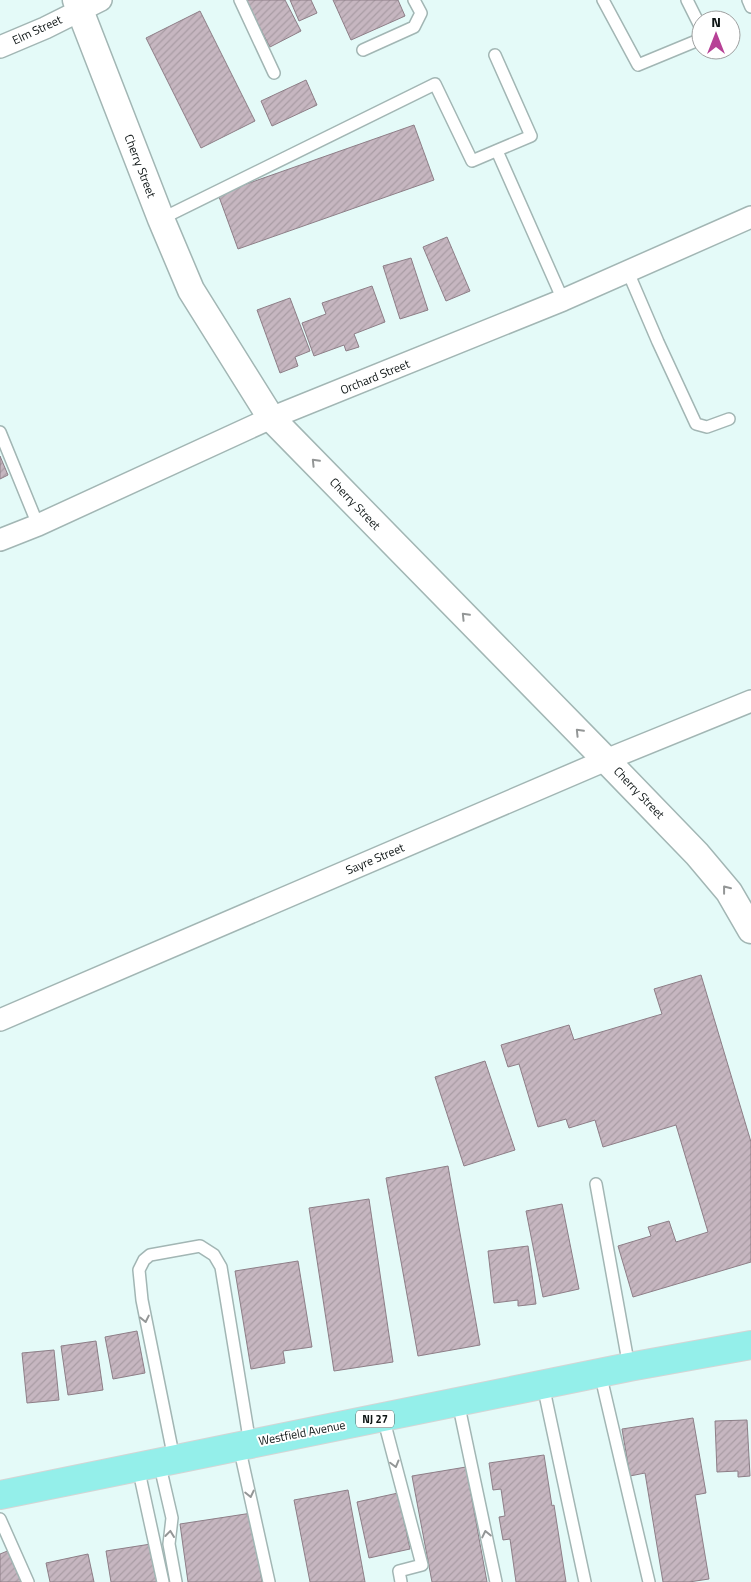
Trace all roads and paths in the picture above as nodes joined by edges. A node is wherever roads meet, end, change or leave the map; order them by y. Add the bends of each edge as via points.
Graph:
1 (240, 0) edge
2 (414, 0) edge
3 (603, 0) edge
4 (748, 0) edge
5 (86, 3) edge
6 (751, 7) edge
7 (691, 43) edge
8 (0, 48) edge
9 (363, 50) dead end
10 (495, 55) dead end
11 (274, 73) dead end
12 (497, 151) junction
13 (751, 217) edge
14 (161, 219) junction
15 (628, 272) junction
16 (563, 300) junction
17 (272, 418) junction
18 (729, 419) dead end
19 (0, 432) edge
20 (38, 525) junction
21 (0, 540) edge
22 (751, 701) edge
23 (606, 760) junction
24 (751, 930) edge
25 (0, 1020) edge
26 (596, 1184) dead end
27 (751, 1345) edge
28 (629, 1367) junction
29 (600, 1373) junction
30 (543, 1385) junction
31 (458, 1402) junction
32 (383, 1417) junction
33 (245, 1445) junction
34 (157, 1462) junction
35 (0, 1494) edge
36 (0, 1519) edge
37 (28, 1582) edge
38 (163, 1582) edge
39 (176, 1582) edge
40 (269, 1582) edge
41 (401, 1582) edge
42 (496, 1582) edge
43 (586, 1582) edge
44 (649, 1582) edge

1 - 11 lane
2 - 9 lane via 422,14 414,27
3 - 7 lane via 638,65
4 - 6 lane
5 - 8 street, Elm Street via 45,28
5 - 14 street, Cherry Street
10 - 12 lane via 531,136
12 - 14 lane via 472,161 435,84
12 - 16 lane
13 - 15 street, Orchard Street
14 - 17 street, Cherry Street via 191,290
15 - 16 street, Orchard Street
15 - 18 lane via 696,424 707,427
16 - 17 street, Orchard Street
17 - 20 street, Orchard Street
23 -> 17 street, Cherry Street
19 - 20 lane
20 - 21 street, Orchard Street
22 - 23 street, Sayre Street
24 -> 23 street, Cherry Street via 729,892 698,854
23 - 25 street, Sayre Street
26 - 28 lane
27 - 28 main road, Westfield Avenue / NJ 27
28 - 29 main road, Westfield Avenue / NJ 27
29 - 30 main road, Westfield Avenue / NJ 27
29 - 44 lane
30 - 31 main road, Westfield Avenue / NJ 27
30 - 43 lane
31 - 32 main road, Westfield Avenue / NJ 27
42 -> 31 lane
32 - 33 main road, Westfield Avenue / NJ 27
32 -> 41 lane via 422,1565 399,1571
33 - 34 main road, Westfield Avenue / NJ 27
33 -> 34 lane via 221,1267 214,1255 200,1246 150,1255 139,1270
33 -> 40 lane
34 - 35 main road, Westfield Avenue / NJ 27
34 - 38 lane
39 -> 34 lane via 169,1544 172,1518
36 - 37 lane

